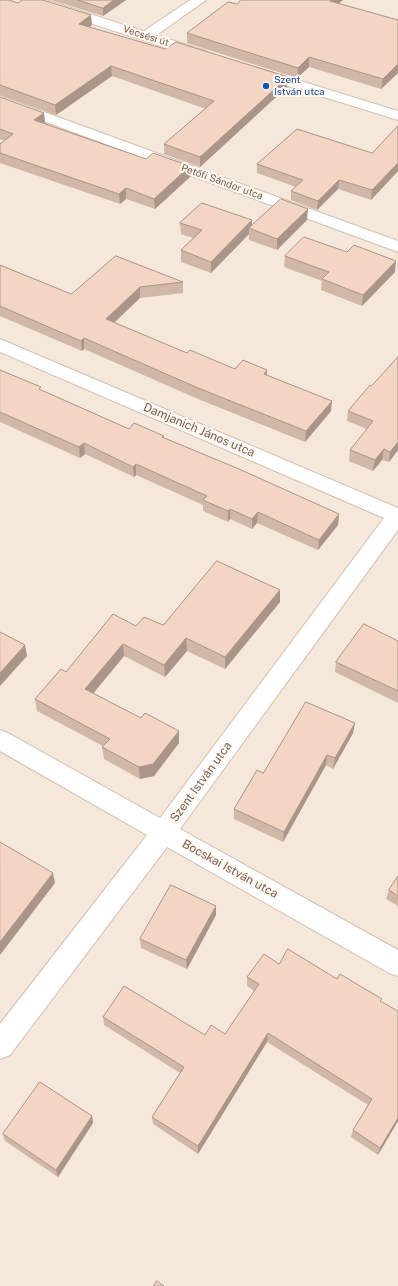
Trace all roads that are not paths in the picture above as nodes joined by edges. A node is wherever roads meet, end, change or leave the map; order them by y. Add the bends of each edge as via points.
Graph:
1 (32, 0) edge
2 (199, 0) edge
3 (146, 36) junction
4 (216, 58) edge
5 (246, 68) edge
6 (0, 100) edge
7 (398, 116) edge
8 (398, 247) edge
9 (0, 345) edge
10 (398, 516) edge
11 (0, 740) edge
12 (164, 832) junction
13 (398, 964) edge
14 (0, 1046) edge

1 - 3 street, Vecsési út
2 - 3 street
3 - 4 street, Vecsési út
5 - 7 street
6 - 8 street, Petőfi Sándor utca
9 - 10 street, Damjanich János utca
10 - 12 street, Szent István utca
11 - 12 street, Bocskai István utca
12 - 13 street, Bocskai István utca
12 - 14 street, Szent István utca

